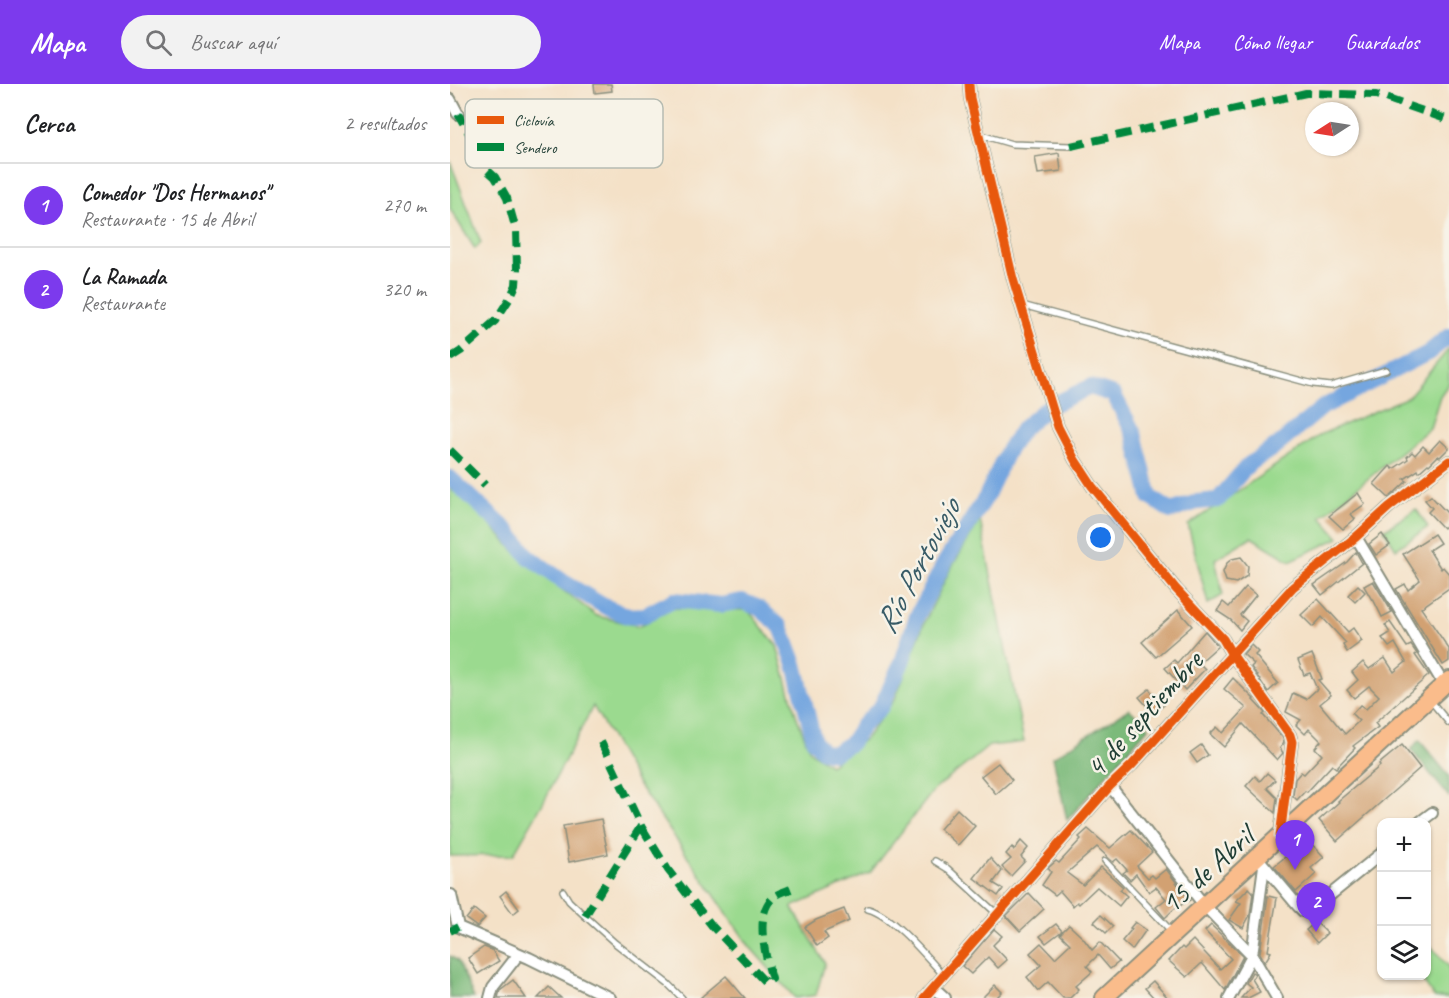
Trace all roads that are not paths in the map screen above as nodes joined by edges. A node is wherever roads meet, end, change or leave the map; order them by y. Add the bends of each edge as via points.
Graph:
1 (969, 84) edge
2 (450, 99) edge
3 (458, 114) dead end
4 (981, 135) junction
5 (1071, 146) dead end
6 (1021, 304) junction
7 (1386, 370) dead end
8 (1449, 461) edge
9 (1356, 537) junction
10 (1231, 653) junction
11 (1447, 682) edge
12 (1429, 699) junction
13 (1449, 723) edge
14 (1110, 786) junction
15 (1432, 813) dead end
16 (1425, 818) edge
17 (1280, 836) junction
18 (1377, 857) edge
19 (935, 861) dead end
20 (1105, 861) dead end
21 (1261, 861) junction
22 (563, 891) dead end
23 (451, 896) edge
24 (1204, 905) junction
25 (868, 909) dead end
26 (997, 914) junction
27 (1173, 934) junction
28 (518, 955) junction
29 (1252, 956) junction
30 (944, 976) junction
31 (934, 988) junction
32 (594, 995) edge
33 (490, 998) edge
34 (610, 998) edge
35 (682, 998) edge
36 (924, 998) edge
37 (945, 998) edge
38 (1104, 998) edge
39 (1229, 998) edge
40 (1277, 998) edge

1 - 4 street
2 - 3 street
4 - 5 lane via 1012,144
4 - 6 street
6 - 7 lane via 1313,384 1330,386
6 - 10 street via 1058,427 1075,460 1092,486
8 - 9 street, 4 de septiembre
9 - 10 street, 4 de septiembre via 1293,587
9 - 11 street
10 - 14 street, 4 de septiembre
10 - 17 street via 1292,742
11 - 12 main road, 15 de Abril
12 - 13 lane
12 - 17 main road, 15 de Abril
14 - 24 street
14 - 26 street, 4 de septiembre
15 - 16 street
17 - 21 main road, 15 de Abril
18 - 21 street via 1309,912 1303,911
19 - 26 lane
20 - 27 lane
21 - 24 main road, 15 de Abril
21 - 29 street
22 - 35 lane via 569,902
23 - 28 street via 458,927
24 - 27 main road, 15 de Abril
24 - 29 street
25 - 30 lane via 876,911 910,939
26 - 30 street, 4 de septiembre
27 - 38 main road, 15 de Abril
28 - 32 street
28 - 33 street via 493,987
29 - 39 street
29 - 40 street
30 - 31 street, 4 de septiembre
31 - 36 street, 4 de septiembre
31 - 37 street
32 - 34 street

